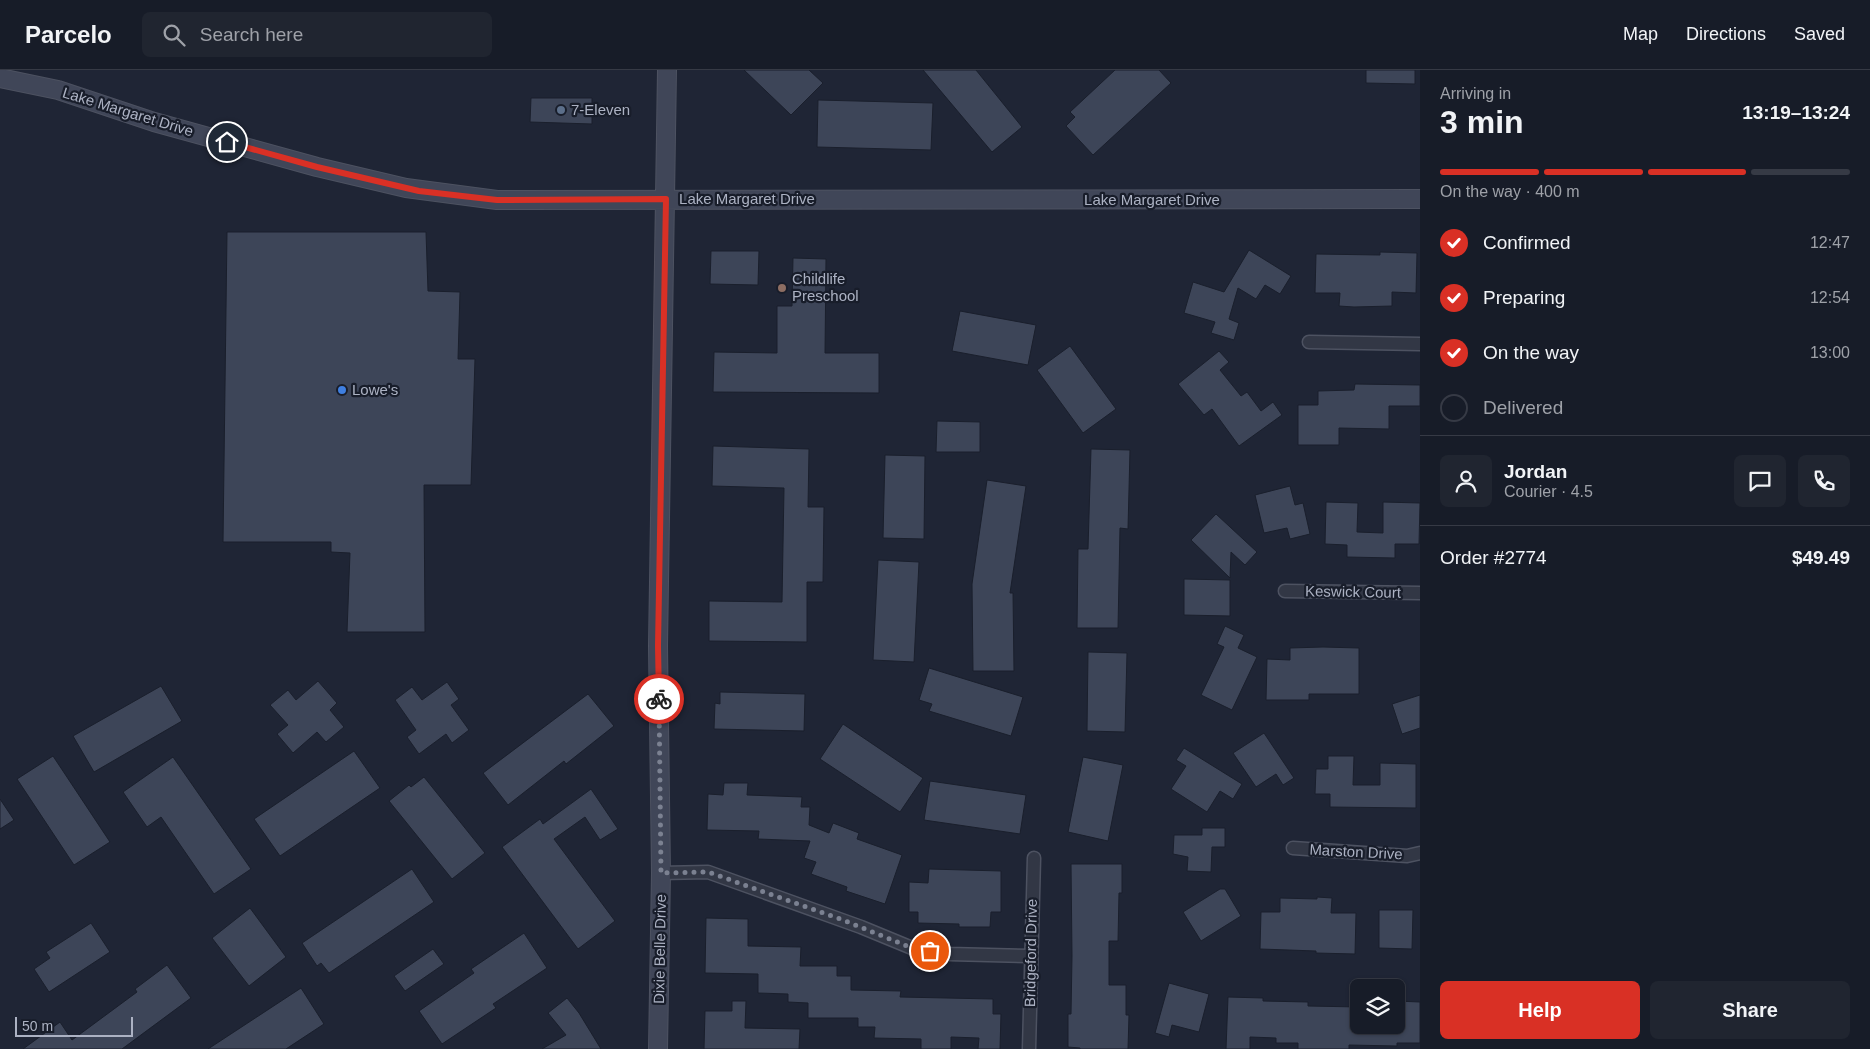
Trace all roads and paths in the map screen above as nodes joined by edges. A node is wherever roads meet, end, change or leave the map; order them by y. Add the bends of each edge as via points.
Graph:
1 (667, 70) edge
2 (0, 78) edge
3 (666, 199) junction
4 (1420, 199) edge
5 (1309, 342) dead end
6 (1420, 344) edge
7 (1285, 591) dead end
8 (1420, 593) edge
9 (1293, 848) dead end
10 (1420, 853) edge
11 (1034, 858) dead end
12 (661, 873) junction
13 (1030, 956) junction
14 (658, 1049) edge
15 (1029, 1049) edge

1 - 3 street, Dixie Belle Drive
2 - 3 street, Lake Margaret Drive via 58,90 154,122 406,188 497,200
3 - 4 street, Lake Margaret Drive
3 - 12 street, Dixie Belle Drive via 658,646
5 - 6 street
7 - 8 street, Keswick Court
9 - 10 street, Marston Drive via 1407,856
11 - 13 street, Bridgeford Drive
12 - 13 street via 708,872 912,948 949,954
12 - 14 street, Dixie Belle Drive
13 - 15 street, Bridgeford Drive

